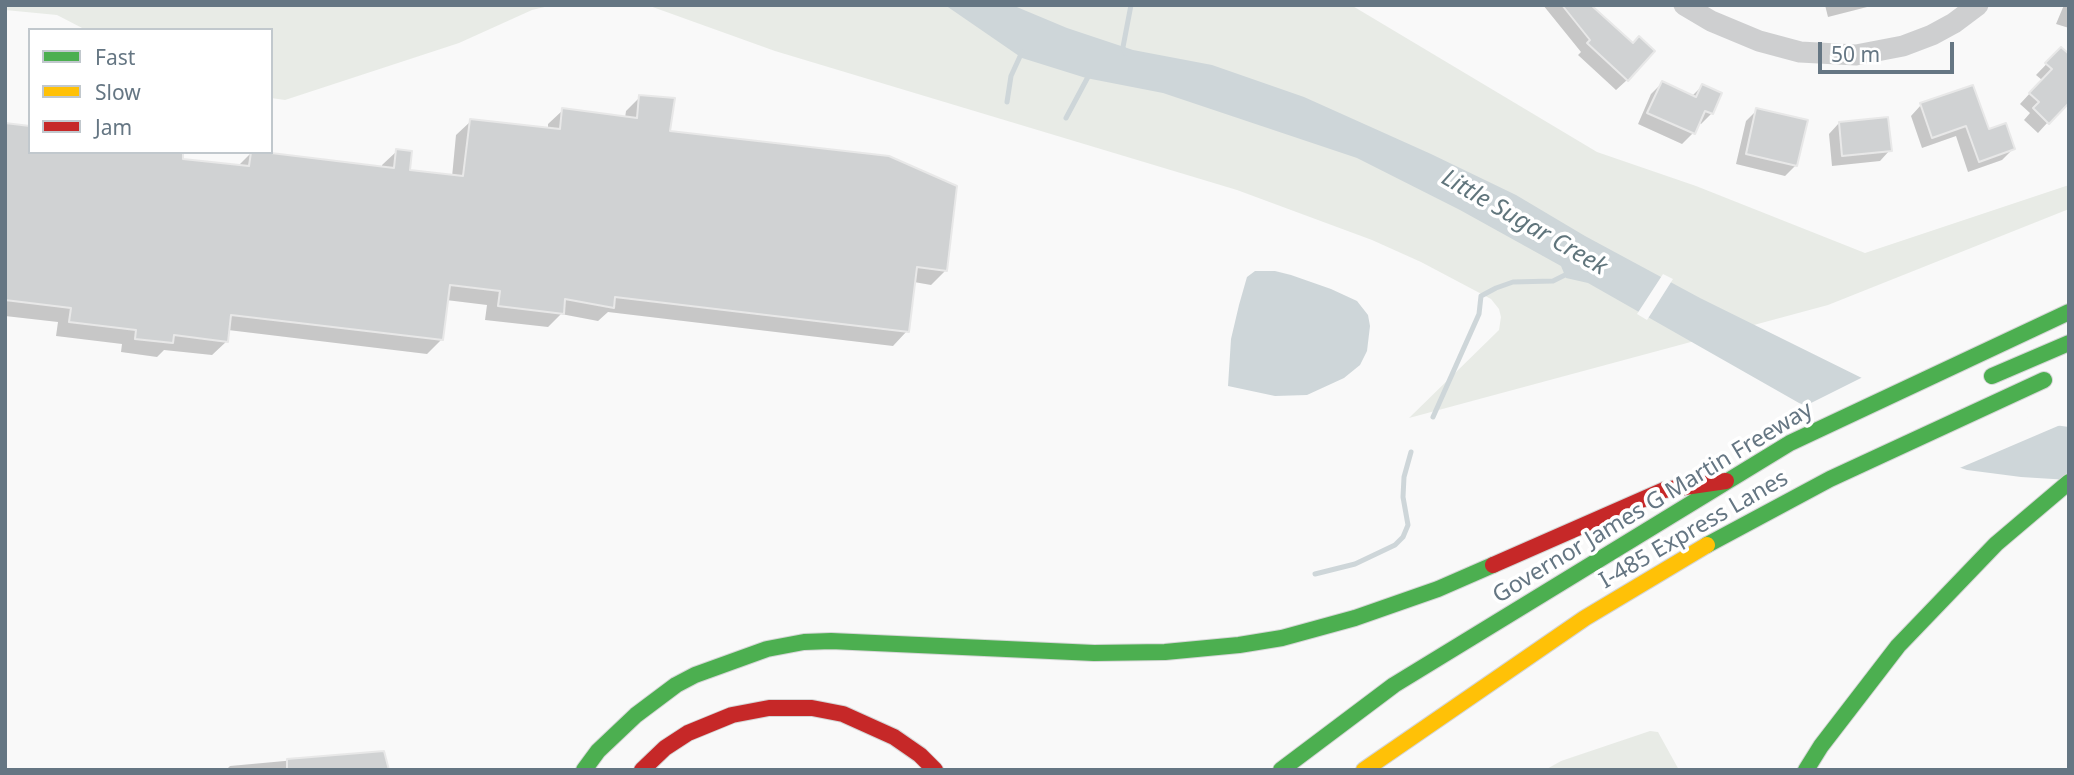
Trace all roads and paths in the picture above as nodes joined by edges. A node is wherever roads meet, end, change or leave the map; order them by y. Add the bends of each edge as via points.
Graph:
1 (1684, 5) edge
2 (1978, 5) edge
3 (2069, 312) edge
4 (2069, 343) edge
5 (2056, 375) dead end
6 (1973, 385) dead end
7 (1726, 481) junction
8 (2069, 482) edge
9 (583, 770) edge
10 (642, 770) edge
11 (935, 770) edge
12 (1281, 770) edge
13 (1364, 770) edge
14 (1806, 770) edge

1 - 2 street via 1759,41 1800,52 1837,55 1903,46 1954,23
3 - 7 highway, Governor James G Martin Freeway via 1790,443
4 - 6 highway
5 - 13 highway, I-485 Express Lanes via 1830,479 1721,537 1585,618
7 - 9 highway via 1664,490 1438,589 1282,638 1177,651 1105,653 831,641 767,649 676,685 636,715
7 - 12 highway, Governor James G Martin Freeway via 1394,685
8 - 14 highway via 1996,544 1898,646
10 - 11 highway via 688,733 732,715 769,708 843,714 894,737

